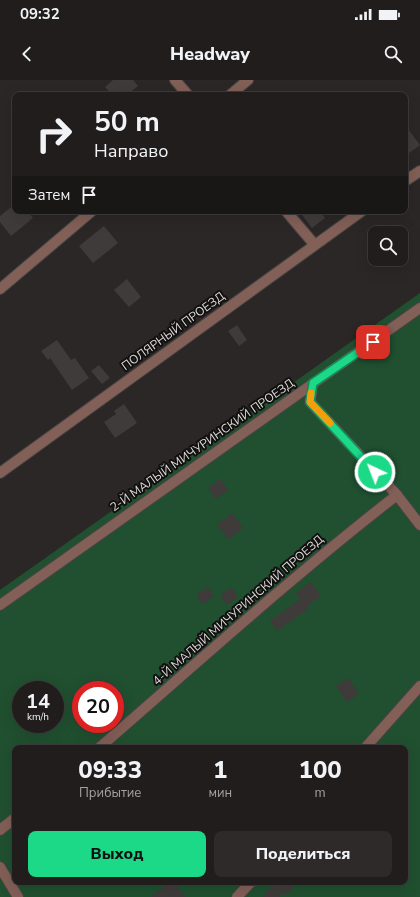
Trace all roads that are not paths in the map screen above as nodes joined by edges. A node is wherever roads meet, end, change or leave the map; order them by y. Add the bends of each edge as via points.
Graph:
1 (175, 80) edge
2 (248, 80) edge
3 (185, 92) edge
4 (234, 92) edge
5 (420, 171) edge
6 (408, 179) edge
7 (88, 214) edge
8 (289, 214) edge
9 (358, 214) edge
10 (314, 244) junction
11 (0, 289) edge
12 (420, 308) edge
13 (313, 383) junction
14 (310, 402) junction
15 (284, 403) junction
16 (0, 473) edge
17 (397, 495) junction
18 (420, 525) edge
19 (0, 605) edge
20 (420, 686) edge
21 (102, 745) edge
22 (368, 745) edge
23 (12, 820) edge
24 (0, 830) edge
25 (0, 867) edge
26 (248, 885) edge
27 (18, 897) edge
28 (237, 897) edge

1 - 3 lane
2 - 4 lane
5 - 6 lane
7 - 11 lane
8 - 10 lane
9 - 10 lane, ПОЛЯРНЫЙ ПРОЕЗД
10 - 16 lane, ПОЛЯРНЫЙ ПРОЕЗД
12 - 13 lane, 2-Й МАЛЫЙ МИЧУРИНСКИЙ ПРОЕЗД
13 - 14 lane
13 - 15 lane, 2-Й МАЛЫЙ МИЧУРИНСКИЙ ПРОЕЗД
14 - 15 lane via 302,400
14 - 17 lane
15 - 19 lane, 2-Й МАЛЫЙ МИЧУРИНСКИЙ ПРОЕЗД
17 - 18 lane
17 - 21 lane, 4-Й МАЛЫЙ МИЧУРИНСКИЙ ПРОЕЗД via 195,663
20 - 22 lane
23 - 24 lane
25 - 27 lane
26 - 28 lane

